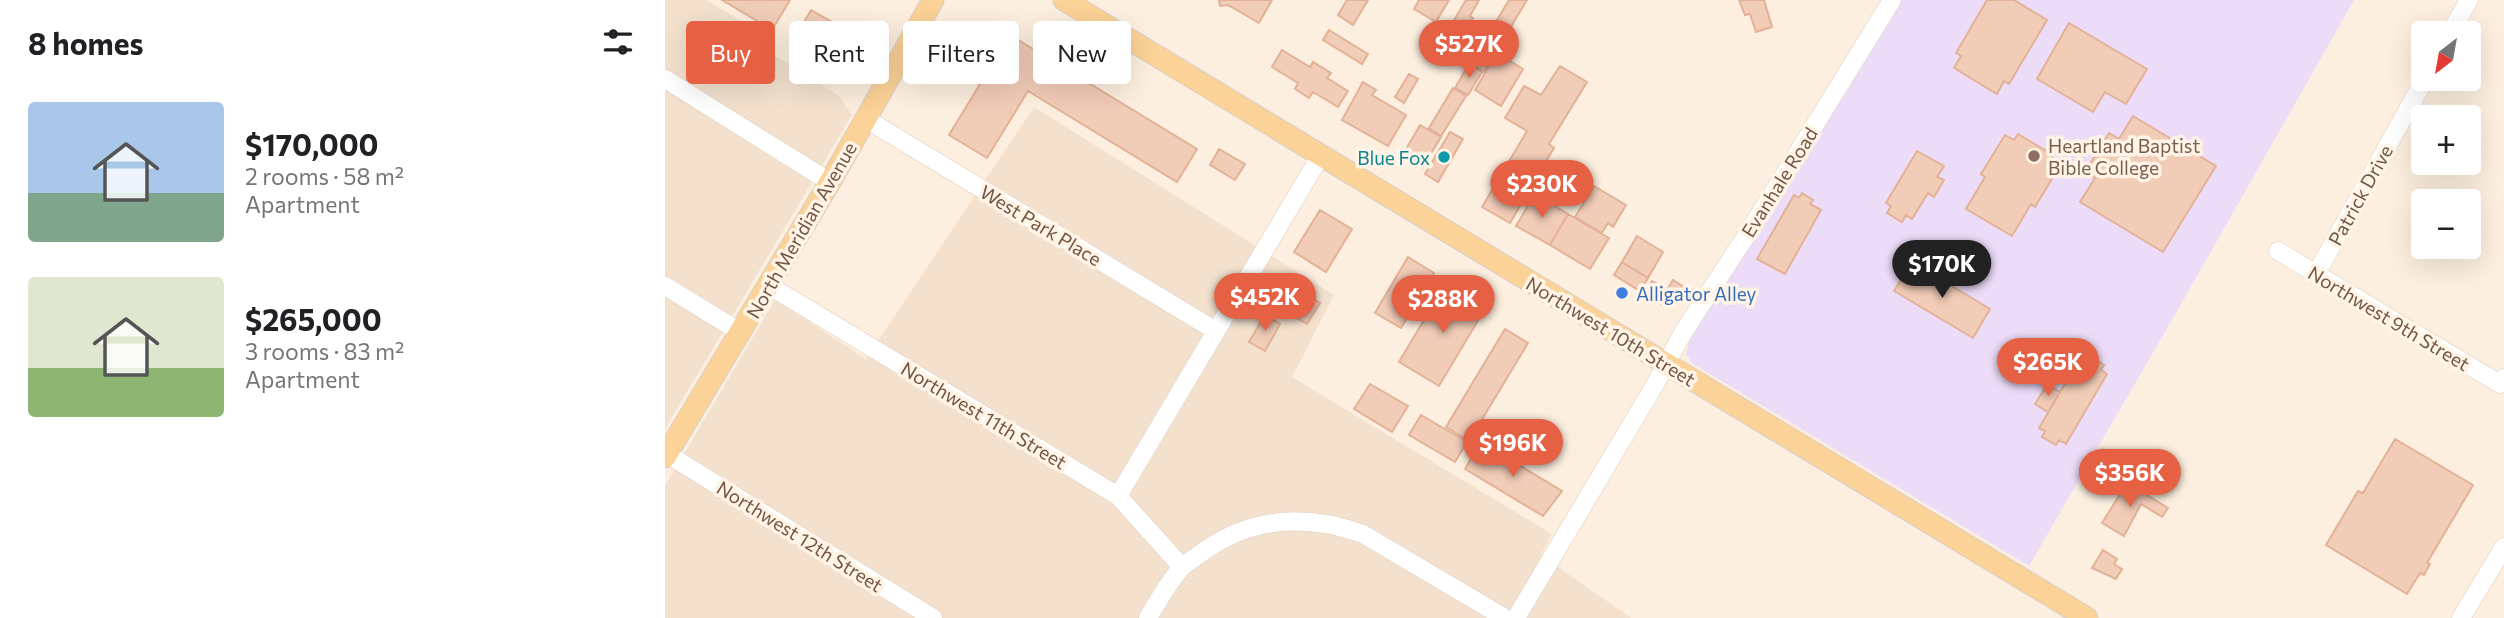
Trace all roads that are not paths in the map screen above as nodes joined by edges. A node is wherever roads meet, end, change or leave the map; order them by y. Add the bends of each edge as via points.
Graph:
1 (933, 0) edge
2 (1064, 0) edge
3 (1892, 0) edge
4 (2469, 0) edge
5 (2457, 21) edge
6 (665, 79) edge
7 (2418, 91) edge
8 (866, 119) junction
9 (1321, 155) junction
10 (830, 182) junction
11 (2278, 251) dead end
12 (2316, 274) junction
13 (768, 285) junction
14 (665, 286) edge
15 (1216, 331) junction
16 (740, 332) junction
17 (1666, 364) junction
18 (2502, 381) edge
19 (666, 456) edge
20 (1118, 496) junction
21 (2504, 547) edge
22 (1182, 567) junction
23 (1153, 616) edge
24 (933, 618) edge
25 (1505, 618) edge
26 (1516, 618) edge
27 (2087, 618) edge
28 (2461, 618) edge

1 - 8 main road, North Meridian Avenue
2 - 9 main road, Northwest 10th Street
3 - 17 street, Evanhale Road
4 - 5 street
6 - 10 street
7 - 12 street, Patrick Drive
8 - 10 main road, North Meridian Avenue
8 - 15 street, West Park Place
9 - 15 street
9 - 17 main road, Northwest 10th Street
10 - 13 main road, North Meridian Avenue
11 - 12 street, Northwest 9th Street
12 - 18 street, Northwest 9th Street
13 - 16 main road, North Meridian Avenue
13 - 20 street, Northwest 11th Street
14 - 16 street
15 - 20 street
16 - 19 main road, North Meridian Avenue
17 - 26 street, Evanhale Road
17 - 27 main road, Northwest 10th Street
19 - 24 street, Northwest 12th Street
20 - 22 street, Northwest 11th Street
21 - 28 street
22 - 23 street
22 - 25 street via 1220,540 1260,524 1321,522 1363,534

